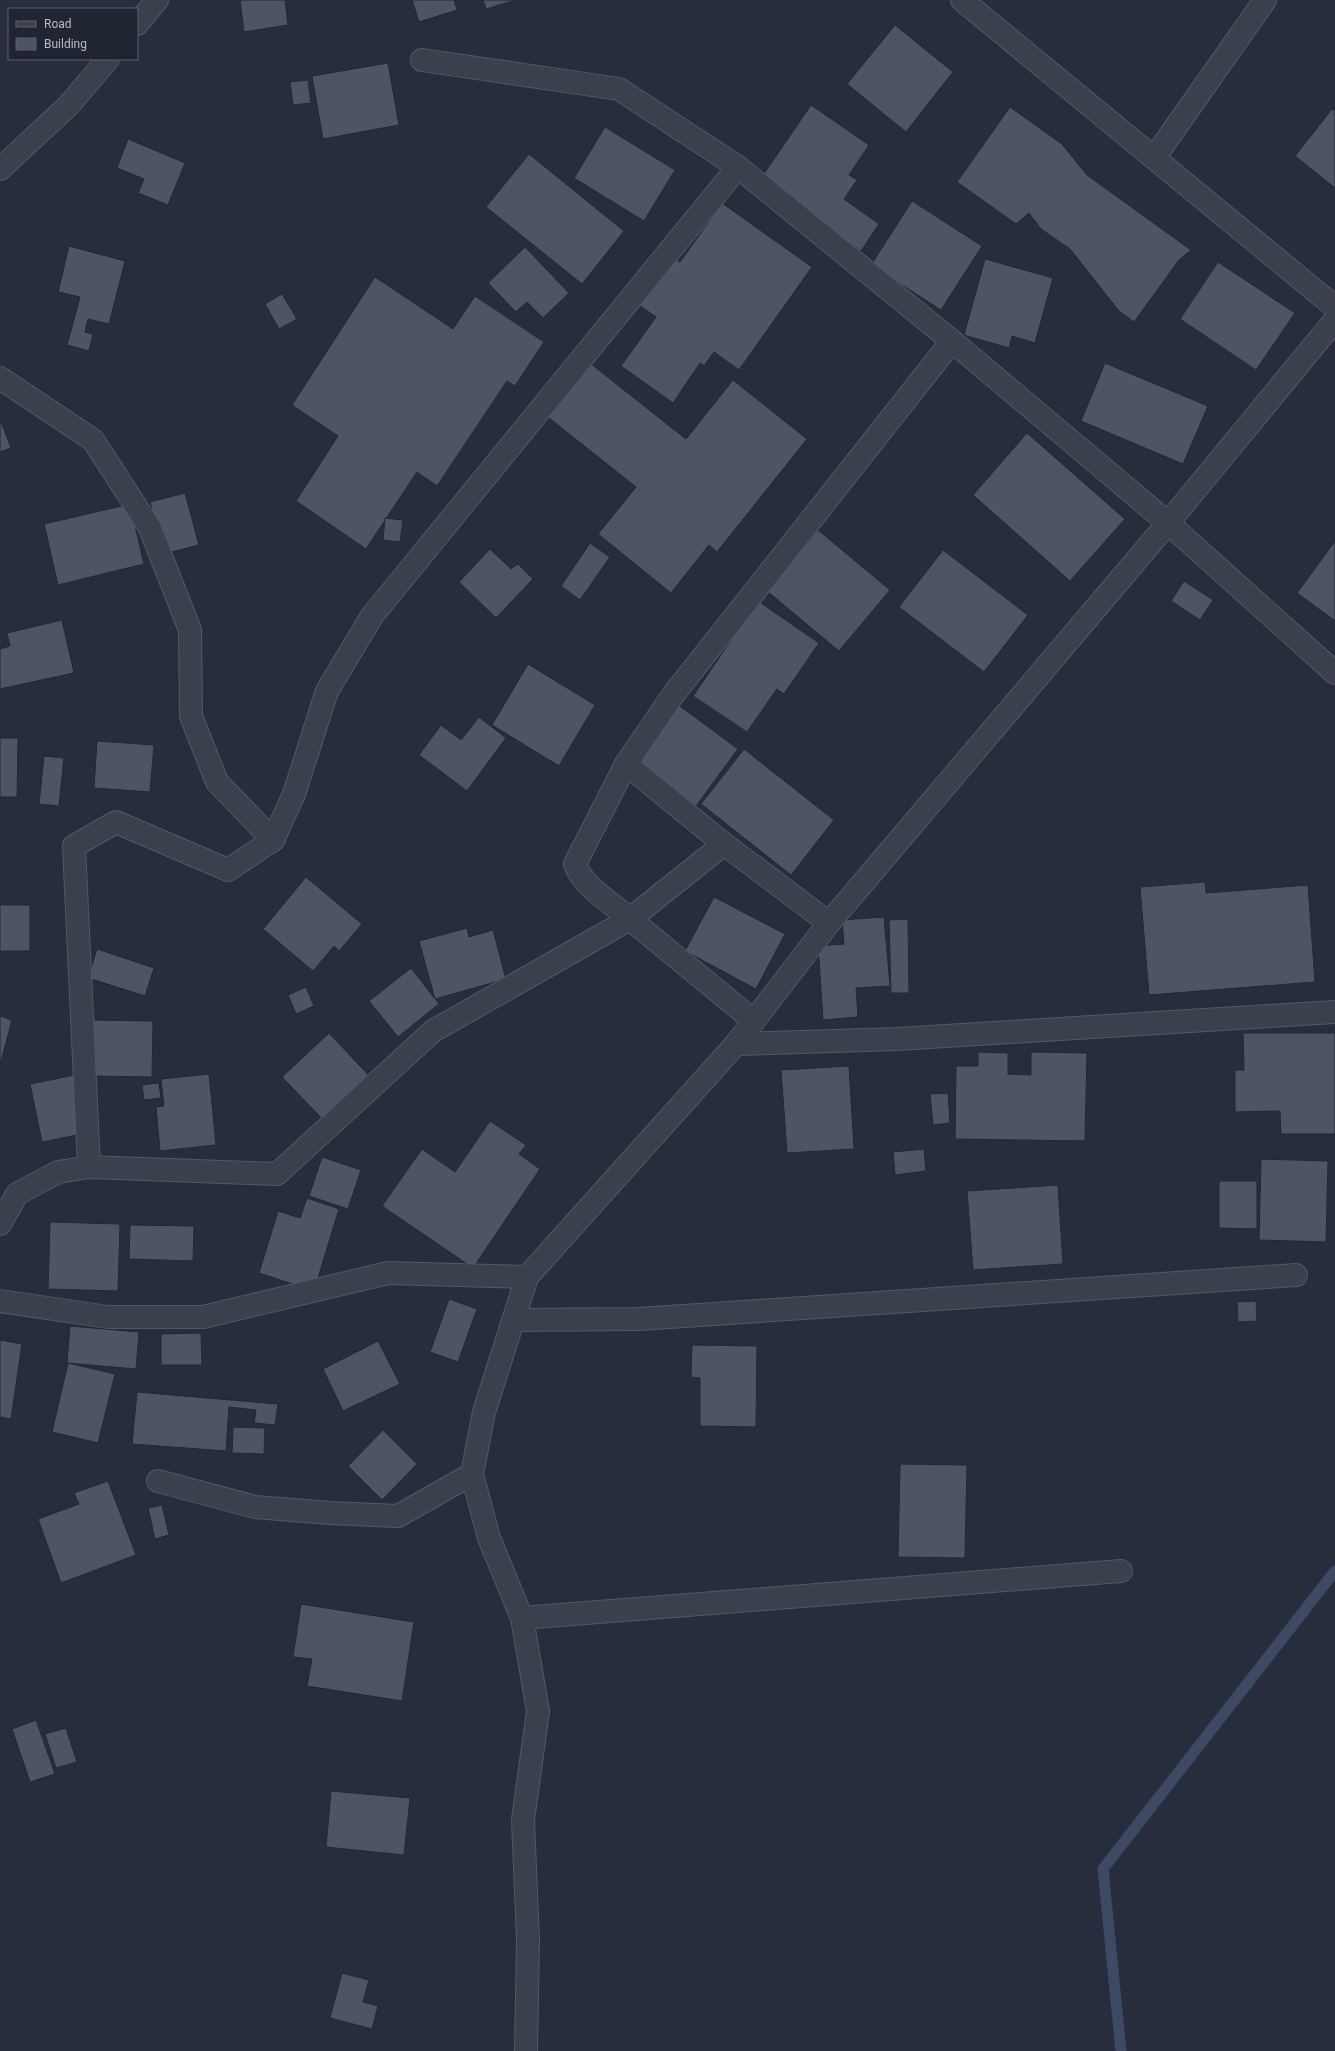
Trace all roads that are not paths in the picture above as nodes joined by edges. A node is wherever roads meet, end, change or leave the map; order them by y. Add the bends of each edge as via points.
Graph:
1 (157, 0) edge
2 (962, 0) edge
3 (1265, 0) edge
4 (138, 23) edge
5 (107, 60) edge
6 (422, 60) dead end
7 (1154, 158) junction
8 (738, 167) junction
9 (0, 169) edge
10 (1335, 307) edge
11 (1335, 320) edge
12 (952, 341) junction
13 (0, 378) edge
14 (1168, 523) junction
15 (1335, 674) edge
16 (626, 764) junction
17 (273, 840) junction
18 (724, 844) junction
19 (630, 919) junction
20 (829, 923) junction
21 (1335, 1012) edge
22 (754, 1021) junction
23 (736, 1044) junction
24 (89, 1167) junction
25 (0, 1224) edge
26 (1296, 1275) dead end
27 (527, 1277) junction
28 (0, 1301) edge
29 (513, 1320) junction
30 (472, 1474) junction
31 (158, 1481) dead end
32 (1121, 1571) dead end
33 (522, 1618) junction
34 (526, 2051) edge

1 - 4 street
2 - 7 street
3 - 7 street
5 - 9 street via 68,106
6 - 8 street via 619,89
7 - 10 street
8 - 12 street
8 - 17 street via 372,616 327,691 294,794
11 - 14 street
12 - 14 street
12 - 16 street via 673,695
13 - 17 street via 93,440 150,528 190,630 192,716 217,782
14 - 15 street
14 - 20 street
16 - 18 street
16 - 19 street via 575,864 578,873
17 - 24 street via 228,870 116,822 74,846
18 - 19 street
18 - 20 street
19 - 22 street
19 - 24 street via 433,1031 277,1174
20 - 22 street
21 - 23 street via 897,1039
22 - 23 street
23 - 27 street
24 - 25 street via 58,1172 17,1194
26 - 29 street via 639,1319
27 - 28 street via 388,1273 203,1317 108,1317
27 - 29 street
29 - 30 street via 484,1412
30 - 31 street via 398,1516 254,1507
30 - 33 street via 489,1538
32 - 33 street
33 - 34 street via 538,1711 524,1820 528,1940

